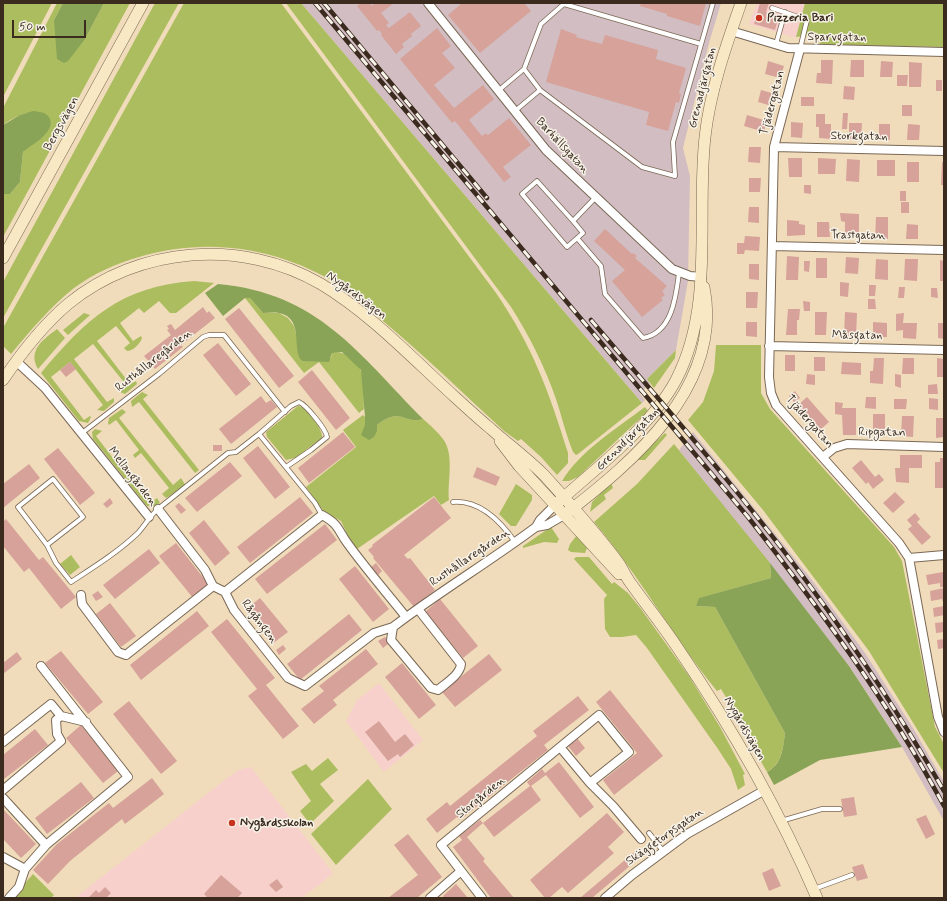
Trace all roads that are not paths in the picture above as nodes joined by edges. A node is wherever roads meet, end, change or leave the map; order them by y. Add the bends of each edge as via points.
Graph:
1 (143, 3) edge
2 (428, 3) edge
3 (565, 3) edge
4 (713, 3) edge
5 (741, 3) edge
6 (772, 8) dead end
7 (784, 12) junction
8 (731, 31) junction
9 (701, 44) junction
10 (776, 44) junction
11 (800, 49) junction
12 (944, 52) edge
13 (524, 70) junction
14 (540, 90) junction
15 (498, 91) junction
16 (515, 111) junction
17 (774, 147) junction
18 (944, 151) edge
19 (596, 198) junction
20 (573, 221) junction
21 (577, 238) junction
22 (772, 246) junction
23 (944, 250) edge
24 (3, 258) edge
25 (679, 273) junction
26 (702, 277) junction
27 (769, 346) junction
28 (944, 350) edge
29 (16, 361) junction
30 (3, 380) edge
31 (285, 412) junction
32 (491, 430) junction
33 (82, 433) junction
34 (258, 434) junction
35 (944, 447) edge
36 (823, 457) junction
37 (286, 466) junction
38 (564, 497) junction
39 (453, 502) dead end
40 (555, 505) junction
41 (158, 509) junction
42 (568, 512) junction
43 (322, 515) junction
44 (149, 517) junction
45 (536, 527) junction
46 (516, 542) junction
47 (47, 545) junction
48 (944, 555) edge
49 (909, 558) junction
50 (213, 586) junction
51 (225, 592) junction
52 (81, 595) dead end
53 (418, 609) junction
54 (406, 617) junction
55 (392, 627) junction
56 (41, 666) dead end
57 (305, 686) joint
58 (61, 716) junction
59 (86, 722) junction
60 (944, 732) edge
61 (3, 742) edge
62 (560, 747) junction
63 (590, 782) junction
64 (3, 790) edge
65 (765, 790) junction
66 (3, 798) edge
67 (840, 808) dead end
68 (781, 822) junction
69 (649, 833) dead end
70 (641, 839) dead end
71 (46, 844) junction
72 (663, 851) junction
73 (3, 857) edge
74 (25, 868) junction
75 (460, 871) junction
76 (852, 876) dead end
77 (815, 893) edge
78 (10, 898) edge
79 (430, 898) edge
80 (482, 898) edge
81 (605, 898) edge

1 - 24 street, Bergsvägen
2 - 15 street, Barhällsgatan
3 - 9 lane
3 - 13 lane via 540,24
4 - 9 lane
5 - 8 street, Grenadjärgatan
6 - 7 lane
7 - 10 lane
7 - 11 lane via 807,20
8 - 10 street, Sparvgatan
8 - 26 street, Grenadjärgatan via 711,104 705,137 702,180
9 - 14 lane via 674,142 675,176 642,167
10 - 11 street, Sparvgatan
11 - 12 street, Sparvgatan
11 - 17 street, Tjädergatan
13 - 14 lane
13 - 15 lane
14 - 16 lane
15 - 16 street, Barhällsgatan
16 - 19 street, Barhällsgatan via 546,150
17 - 18 street, Storkgatan
17 - 22 street, Tjädergatan
19 - 20 lane
19 - 25 street, Barhällsgatan
20 - 21 lane via 583,233
20 - 21 lane via 537,181 522,194 567,247
21 - 25 lane via 601,266 605,294 643,338 653,336 667,323 677,292
22 - 23 street, Trastgatan
22 - 27 street, Tjädergatan
25 - 26 street, Barhällsgatan
26 - 38 street, Grenadjärgatan via 693,335 686,357 670,390 645,424
26 - 42 street, Grenadjärgatan via 706,302 704,341 696,368 682,399 657,432
27 - 28 street, Måsgatan
27 - 36 street, Tjädergatan via 773,399
29 - 30 street, Nygårdsvägen
29 - 32 street, Nygårdsvägen via 53,318 105,280 128,269 176,256 230,254 286,267 310,278 338,296 379,328
29 - 33 street, Mellangården via 45,388
31 - 33 lane, Rusthållaregården via 224,335 216,334 203,338 188,348 159,374
31 - 34 lane
31 - 37 lane via 296,402 302,403 321,424 327,437
32 - 38 street, Nygårdsvägen via 518,450
32 - 40 street, Nygårdsvägen via 519,466
33 - 44 street, Mellangården
34 - 37 lane
34 - 41 lane via 236,452 228,453
35 - 36 street, Ripgatan via 847,444 834,448
36 - 49 street, Tjädergatan via 899,543
37 - 43 lane
38 - 40 street, Grenadjärgatan
38 - 42 street, Nygårdsvägen
39 - 46 lane via 467,503 487,512
40 - 42 street, Nygårdsvägen
40 - 45 street, Rusthållaregården
41 - 44 lane
41 - 50 street via 205,570
42 - 45 street, Rusthållaregården via 547,525
42 - 65 street, Nygårdsvägen via 661,623 712,699
43 - 51 street
43 - 54 street via 340,529 347,543
44 - 47 lane, Mellangården via 139,531 115,553 71,582
45 - 46 street, Rusthållaregården
46 - 53 street, Rusthållaregården
47 - 47 lane, Mellangården via 18,507 53,479 83,517
48 - 49 street
49 - 60 street, Tjädergatan via 938,717
50 - 51 street
50 - 52 street via 126,655 118,652 82,604
51 - 57 street, Rågången via 234,610 288,678
53 - 54 street, Rusthållaregården
53 - 55 street via 461,664 461,669 455,676 438,690 431,688 390,640
54 - 55 street, Rusthållaregården
55 - 57 street, Rusthållaregården via 374,633
56 - 59 street
58 - 59 street
58 - 61 street via 51,704
58 - 64 street via 56,720 57,734 61,741
59 - 71 street via 128,777
62 - 63 street
62 - 63 street, Storgården via 599,715 629,752
62 - 75 street, Storgården via 441,845
63 - 70 street
65 - 68 street, Nygårdsvägen
65 - 72 street, Skäggetorpsgatan via 707,821
66 - 71 street
67 - 68 lane via 822,809
68 - 77 street, Nygårdsvägen
69 - 72 lane
71 - 74 street
72 - 81 street, Skäggetorpsgatan
73 - 74 street
74 - 78 street via 19,887
75 - 79 street
75 - 80 street, Storgården
76 - 77 lane

